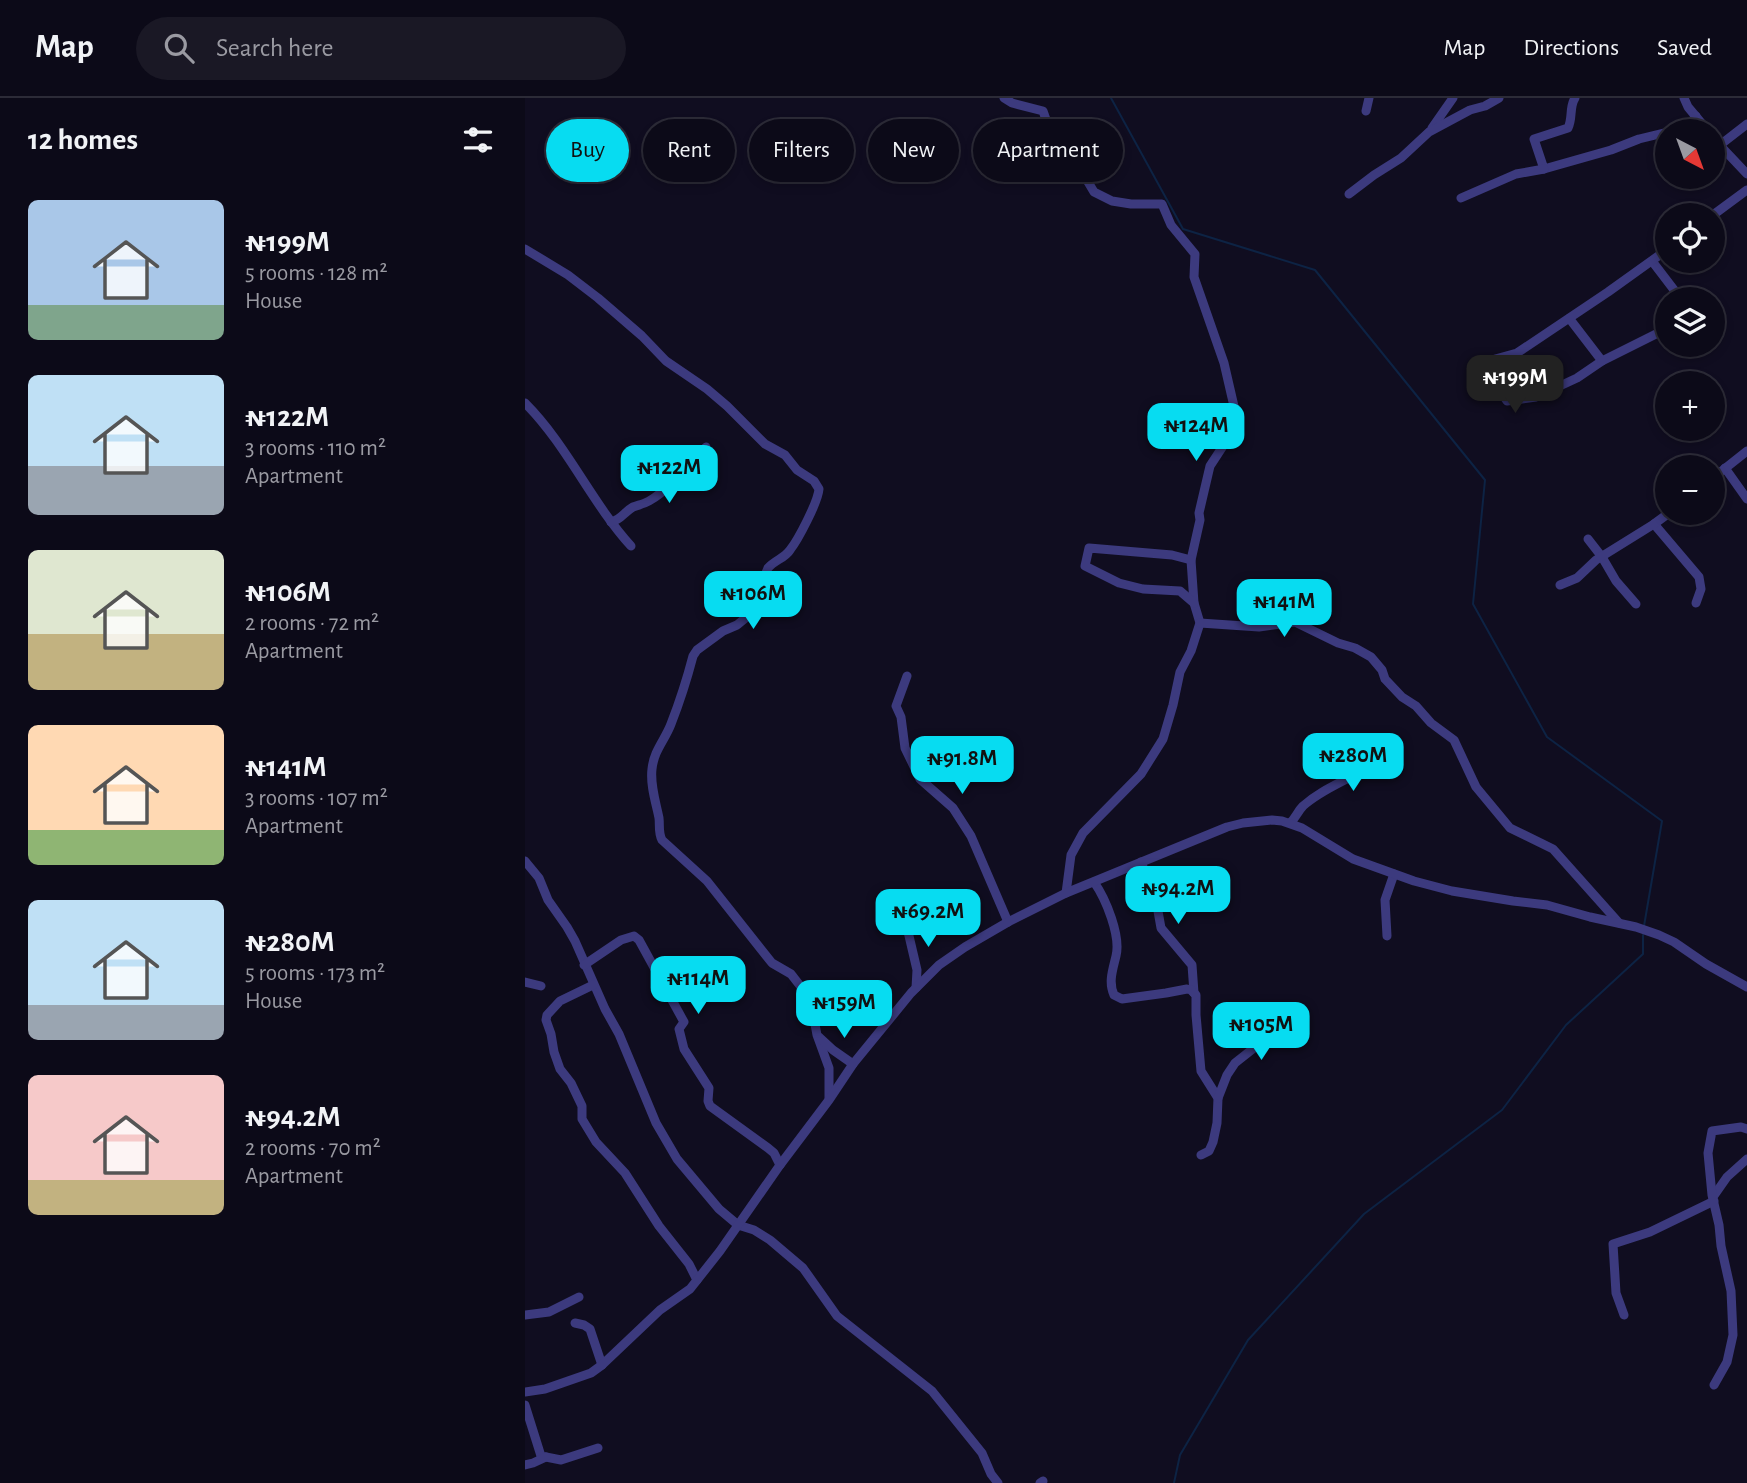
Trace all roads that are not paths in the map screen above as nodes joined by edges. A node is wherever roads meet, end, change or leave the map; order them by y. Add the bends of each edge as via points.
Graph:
1 (1004, 98) edge
2 (1369, 98) edge
3 (1453, 98) edge
4 (1499, 98) edge
5 (1575, 98) edge
6 (1683, 98) edge
7 (1366, 111) dead end
8 (1696, 116) junction
9 (1694, 119) edge
10 (1698, 119) edge
11 (1747, 124) edge
12 (1429, 132) junction
13 (1655, 135) edge
14 (1725, 136) edge
15 (1725, 150) edge
16 (1544, 169) junction
17 (1747, 174) edge
18 (1747, 190) edge
19 (1349, 194) dead end
20 (1461, 198) dead end
21 (1725, 206) edge
22 (526, 252) edge
23 (1655, 259) edge
24 (1652, 261) junction
25 (1672, 287) edge
26 (1569, 318) junction
27 (1655, 334) edge
28 (1602, 361) junction
29 (525, 403) edge
30 (706, 447) dead end
31 (1747, 451) edge
32 (1725, 468) joint
33 (1747, 499) edge
34 (611, 522) junction
35 (1654, 524) joint
36 (1588, 539) dead end
37 (631, 546) dead end
38 (1602, 557) junction
39 (1191, 560) junction
40 (1560, 585) dead end
41 (1194, 603) junction
42 (1696, 603) dead end
43 (1636, 604) dead end
44 (1200, 623) junction
45 (907, 676) dead end
46 (1380, 740) dead end
47 (1290, 824) junction
48 (525, 861) edge
49 (1141, 862) junction
50 (1394, 874) junction
51 (1094, 882) junction
52 (1066, 893) junction
53 (914, 905) dead end
54 (1009, 922) junction
55 (1619, 923) junction
56 (1387, 936) dead end
57 (584, 965) junction
58 (525, 982) edge
59 (593, 985) junction
60 (541, 986) dead end
61 (1747, 987) edge
62 (916, 988) junction
63 (1194, 993) junction
64 (1285, 1015) dead end
65 (817, 1035) junction
66 (853, 1064) junction
67 (1218, 1098) junction
68 (829, 1100) junction
69 (1747, 1129) edge
70 (1201, 1155) dead end
71 (1747, 1159) edge
72 (780, 1165) junction
73 (1713, 1199) junction
74 (738, 1225) junction
75 (697, 1280) junction
76 (579, 1297) dead end
77 (525, 1315) edge
78 (1624, 1315) dead end
79 (575, 1323) dead end
80 (603, 1365) junction
81 (1714, 1385) dead end
82 (525, 1392) edge
83 (525, 1405) edge
84 (598, 1448) dead end
85 (546, 1457) junction
86 (525, 1465) edge
87 (998, 1483) edge

1 - 39 street via 1043,111 1049,128 1094,192 1112,201 1161,204 1171,225 1195,254 1194,277 1224,363 1236,415 1210,466
2 - 7 street
3 - 12 street
4 - 12 street
5 - 16 street via 1568,128 1534,139
6 - 8 street
8 - 9 street
8 - 10 street
11 - 14 street
12 - 19 street via 1401,159
13 - 16 street
15 - 17 street
16 - 20 street via 1516,174
18 - 21 street
22 - 65 street via 599,298 666,361 707,389 819,489 789,551 768,568 748,616 697,650 652,771 661,840 707,881 772,964 797,980 811,1008
23 - 24 street
24 - 25 street
24 - 26 street
26 - 28 street
26 - 28 street via 1517,353 1488,361 1495,384 1507,401 1536,397
27 - 28 street
29 - 34 street
30 - 34 street via 657,495
31 - 32 street
32 - 33 street
34 - 37 street
35 - 38 street
35 - 42 street via 1699,577
36 - 38 street
38 - 40 street via 1577,578
38 - 43 street
39 - 41 street
39 - 41 street via 1089,548 1085,566 1119,583 1180,591
41 - 44 street
44 - 52 street via 1180,672 1164,738 1141,774 1083,833 1071,855
44 - 55 street via 1259,627 1295,622 1371,657 1402,698 1454,740 1476,787 1510,828 1552,849
45 - 54 street via 896,706 905,748 920,779 953,808 971,836
46 - 47 street via 1374,763 1323,792 1300,809
47 - 49 street via 1272,820 1243,823
47 - 50 street via 1353,859
48 - 57 street via 568,927
49 - 51 street
49 - 63 street via 1161,928 1192,965
50 - 55 street via 1452,891 1547,905
50 - 56 street via 1385,900
51 - 52 street
51 - 63 street via 1116,936 1114,995 1122,999 1187,989
52 - 54 street
53 - 62 street via 906,923 917,970
54 - 62 street via 939,965
55 - 61 street via 1674,942
57 - 59 street
57 - 72 street via 621,940 633,936 639,940 684,1022 679,1029 684,1049 709,1088 709,1106 768,1148
58 - 60 street
59 - 74 street via 668,1147 712,1202
59 - 75 street via 560,1002 547,1015 554,1052 596,1142 625,1173
62 - 66 street
63 - 67 street via 1201,1071
64 - 67 street via 1235,1063
65 - 66 street
65 - 68 street via 829,1068
66 - 68 street
67 - 70 street via 1213,1143
68 - 72 street
69 - 73 street via 1712,1131 1708,1153
71 - 73 street via 1727,1177
72 - 74 street
73 - 78 street via 1650,1232 1613,1244 1616,1293
73 - 81 street via 1731,1291 1733,1335 1727,1362
74 - 75 street
74 - 87 street via 770,1240 796,1262 837,1316 932,1391 982,1453
75 - 80 street
76 - 77 street via 549,1312
79 - 80 street via 590,1329
80 - 82 street via 578,1379
83 - 85 street via 539,1453
84 - 85 street via 561,1460
85 - 86 street

